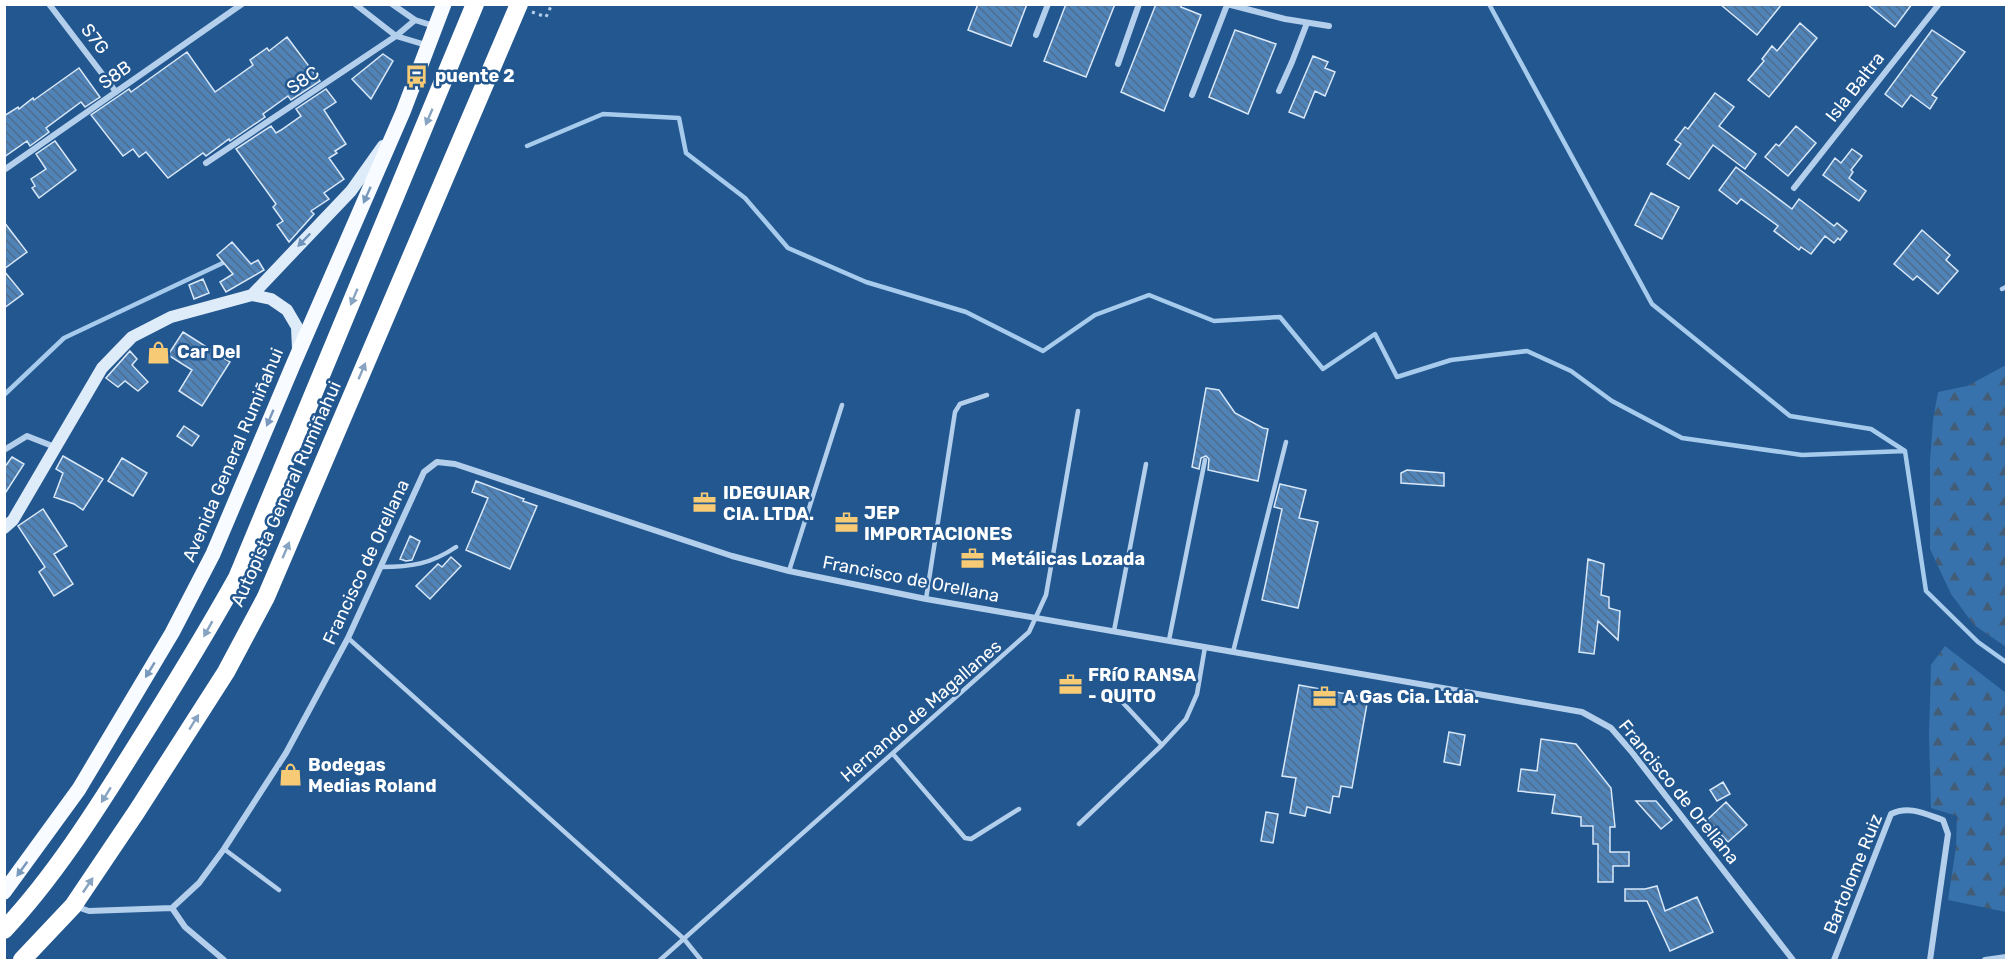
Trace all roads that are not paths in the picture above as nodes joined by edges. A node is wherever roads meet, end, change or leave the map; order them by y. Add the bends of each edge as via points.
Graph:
1 (49, 4) edge
2 (242, 4) edge
3 (355, 4) edge
4 (392, 4) edge
5 (444, 4) edge
6 (475, 4) edge
7 (519, 4) edge
8 (1048, 4) edge
9 (1139, 4) edge
10 (1939, 4) edge
11 (1227, 5) edge
12 (415, 20) junction
13 (1306, 22) junction
14 (1329, 26) dead end
15 (435, 27) junction
16 (1036, 35) dead end
17 (396, 36) junction
18 (428, 45) junction
19 (1118, 64) dead end
20 (1279, 91) dead end
21 (116, 92) junction
22 (1192, 95) dead end
23 (403, 112) junction
24 (4, 160) edge
25 (206, 163) dead end
26 (7, 168) edge
27 (1794, 188) dead end
28 (252, 295) junction
29 (293, 364) junction
30 (987, 396) dead end
31 (842, 405) dead end
32 (1078, 411) dead end
33 (1286, 442) dead end
34 (56, 447) junction
35 (4, 450) edge
36 (1205, 460) dead end
37 (1146, 464) dead end
38 (4, 528) edge
39 (456, 547) dead end
40 (381, 567) junction
41 (789, 571) junction
42 (926, 599) junction
43 (1035, 617) junction
44 (1114, 631) junction
45 (348, 638) junction
46 (1169, 640) junction
47 (1205, 647) junction
48 (1233, 652) junction
49 (1112, 691) dead end
50 (1162, 745) junction
51 (893, 754) junction
52 (1019, 809) dead end
53 (1079, 824) dead end
54 (224, 849) junction
55 (279, 890) dead end
56 (4, 892) edge
57 (73, 906) junction
58 (172, 908) junction
59 (4, 930) edge
60 (684, 939) junction
61 (1931, 951) junction
62 (2007, 957) edge
63 (22, 960) edge
64 (224, 960) edge
65 (660, 960) edge
66 (701, 960) edge
67 (1793, 960) edge
68 (1834, 960) edge
69 (1930, 960) edge
70 (1938, 960) edge
71 (1985, 960) edge

1 - 21 street, S7G
2 - 21 street, S8B
3 - 17 street
4 - 12 street
5 - 15 main road, Avenida General Rumiñahui
6 -> 59 highway, Autopista General Rumiñahui via 237,578 101,802 26,907
57 -> 7 highway, Autopista General Rumiñahui via 226,672 266,597
8 - 16 street
9 - 19 street
10 - 27 street, Isla Baltra
11 - 13 street
11 - 22 street
12 - 15 street
12 - 17 street, S8C
13 - 14 street
13 - 20 street
15 - 18 main road, Avenida General Rumiñahui
17 - 18 street
17 - 25 street, S8C
18 - 23 main road, Avenida General Rumiñahui
21 - 26 street, S8B
23 -> 28 street via 351,191
23 -> 29 main road, Avenida General Rumiñahui
24 - 26 street
28 - 29 street via 271,299 287,310 297,327 299,346
28 - 34 street via 171,317 132,337 102,368
29 -> 56 main road, Avenida General Rumiñahui via 213,554 172,633 79,789
30 - 42 lane via 960,404 955,412
31 - 41 lane
32 - 43 lane, Hernando de Magallanes via 1046,595
33 - 48 lane
34 - 35 street via 27,436
34 - 38 street via 13,520
36 - 46 lane
37 - 44 lane
39 - 40 lane via 416,565
40 - 41 street, Francisco de Orellana via 424,472 437,462 455,464 732,556
40 - 45 street, Francisco de Orellana
41 - 42 street, Francisco de Orellana
42 - 43 street, Francisco de Orellana
43 - 44 street, Francisco de Orellana
43 - 51 lane, Hernando de Magallanes via 1029,632 1017,645
44 - 46 street, Francisco de Orellana
45 - 54 street, Francisco de Orellana via 286,753
45 - 60 lane
46 - 47 street, Francisco de Orellana
47 - 48 street, Francisco de Orellana
47 - 50 lane via 1190,711
48 - 67 street, Francisco de Orellana via 1582,712 1611,728 1631,751
49 - 50 lane
50 - 53 lane
51 - 52 lane via 965,838 970,839
51 - 60 lane, Hernando de Magallanes
54 - 55 lane
54 - 58 street, Francisco de Orellana via 199,883
57 - 58 street via 89,911
57 - 63 highway, Autopista General Rumiñahui
58 - 64 street via 185,927
60 - 65 lane, Hernando de Magallanes
60 - 66 lane
61 - 68 street, Bartolome Ruiz via 1947,827 1943,820 1910,809 1899,810 1891,814
61 - 69 street, Bartolome Ruiz
61 - 70 street
62 - 71 street

